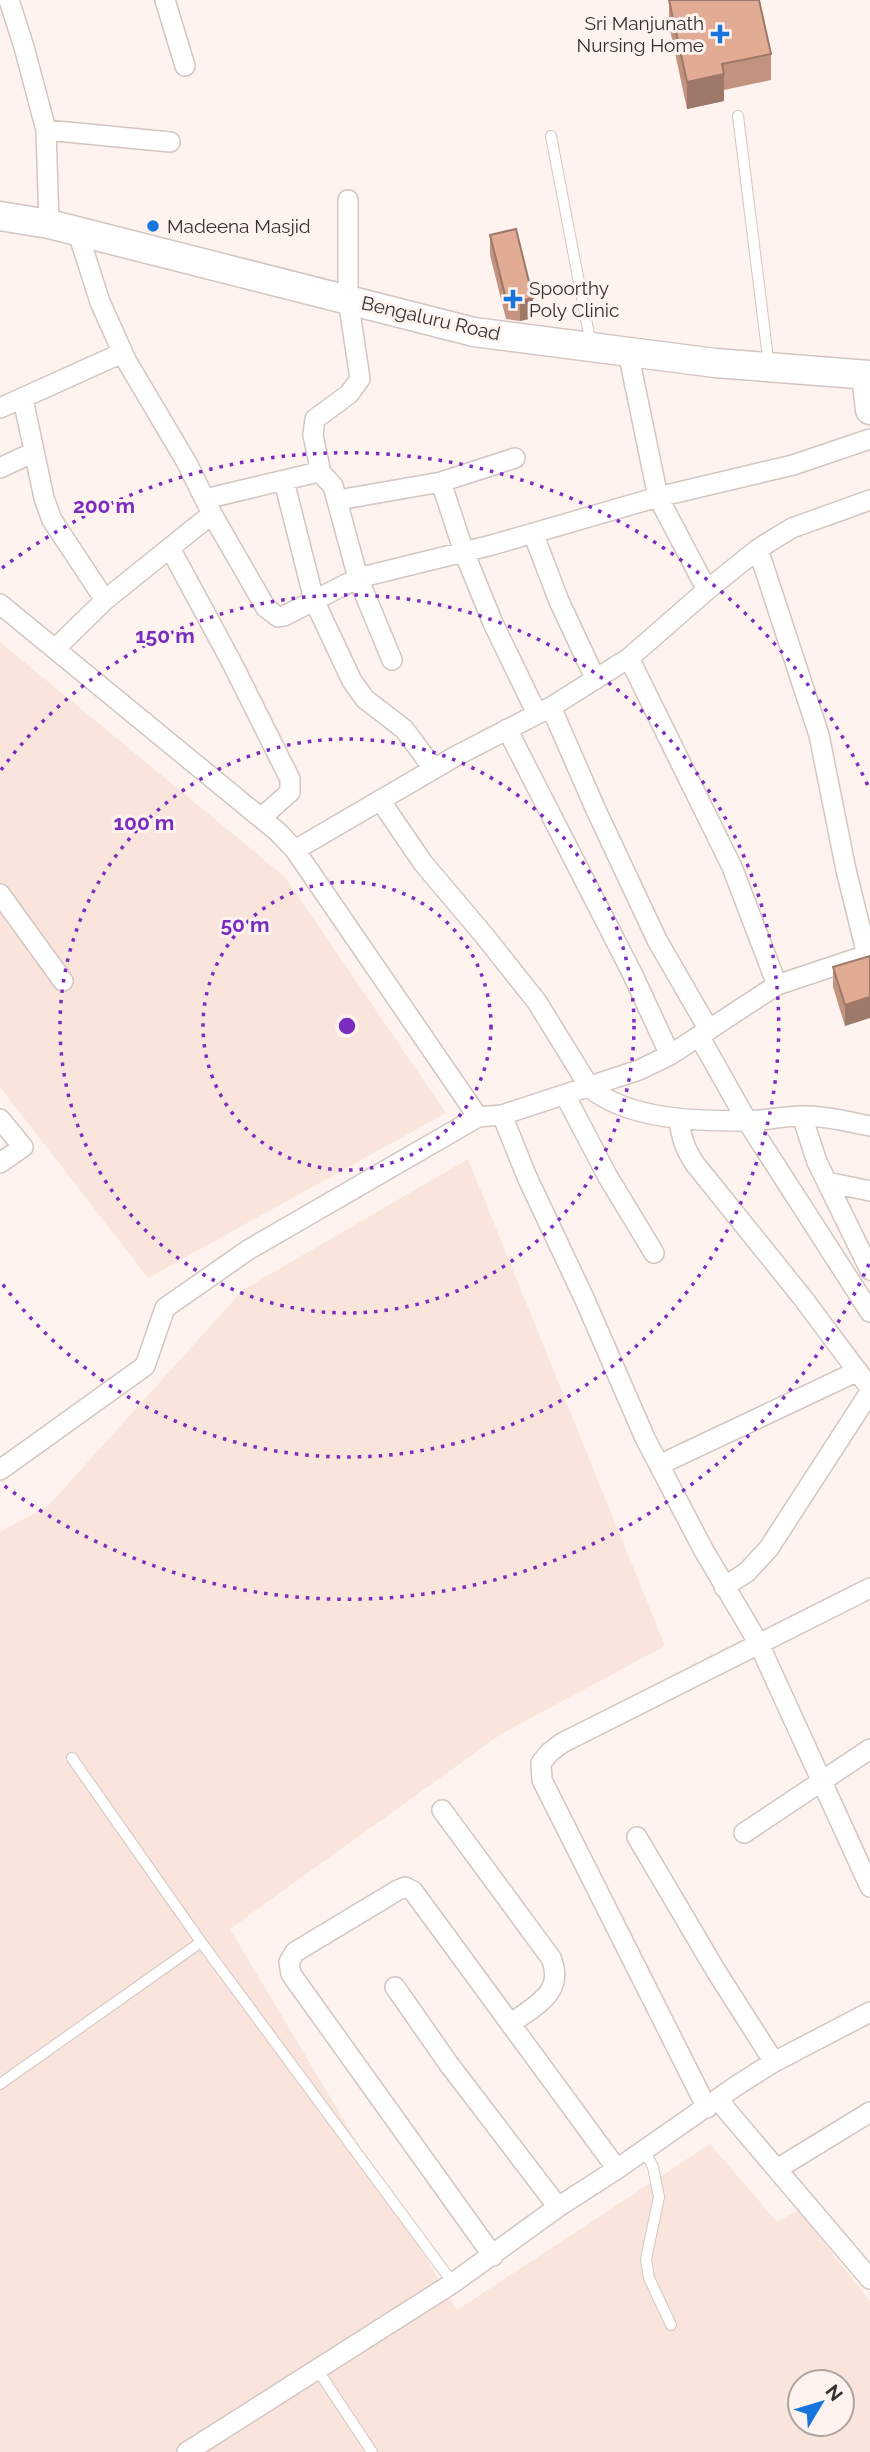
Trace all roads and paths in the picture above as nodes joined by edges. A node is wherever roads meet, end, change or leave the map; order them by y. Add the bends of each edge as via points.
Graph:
1 (9, 0) edge
2 (165, 0) edge
3 (185, 66) dead end
4 (738, 116) dead end
5 (46, 130) junction
6 (551, 136) dead end
7 (170, 142) dead end
8 (348, 200) dead end
9 (0, 216) edge
10 (49, 224) junction
11 (78, 233) junction
12 (348, 299) junction
13 (591, 348) junction
14 (628, 352) junction
15 (122, 353) junction
16 (769, 368) junction
17 (868, 375) edge
18 (23, 399) junction
19 (0, 408) edge
20 (870, 410) edge
21 (870, 439) edge
22 (34, 452) junction
23 (515, 458) dead end
24 (0, 468) edge
25 (321, 473) junction
26 (285, 481) junction
27 (441, 482) junction
28 (658, 497) junction
29 (338, 500) junction
30 (870, 500) edge
31 (209, 507) junction
32 (533, 533) junction
33 (170, 548) junction
34 (758, 549) junction
35 (464, 552) junction
36 (358, 579) junction
37 (707, 590) junction
38 (105, 600) junction
39 (314, 600) junction
40 (0, 604) edge
41 (55, 649) junction
42 (629, 658) junction
43 (392, 660) dead end
44 (595, 678) junction
45 (544, 710) junction
46 (507, 729) junction
47 (433, 768) junction
48 (380, 800) junction
49 (262, 817) junction
50 (295, 850) junction
51 (0, 894) edge
52 (868, 955) edge
53 (63, 981) dead end
54 (777, 985) junction
55 (704, 1033) junction
56 (670, 1055) junction
57 (590, 1087) junction
58 (565, 1095) junction
59 (502, 1115) junction
60 (802, 1116) junction
61 (478, 1117) junction
62 (0, 1119) edge
63 (679, 1119) junction
64 (747, 1121) junction
65 (870, 1126) edge
66 (0, 1163) edge
67 (827, 1182) junction
68 (870, 1191) edge
69 (654, 1252) dead end
70 (870, 1269) edge
71 (868, 1304) edge
72 (858, 1371) junction
73 (870, 1390) edge
74 (659, 1465) junction
75 (0, 1470) edge
76 (724, 1587) junction
77 (869, 1591) edge
78 (759, 1644) junction
79 (870, 1749) edge
80 (72, 1758) dead end
81 (820, 1781) junction
82 (442, 1810) dead end
83 (744, 1833) dead end
84 (637, 1838) dead end
85 (870, 1888) edge
86 (201, 1942) junction
87 (395, 1987) dead end
88 (870, 2012) edge
89 (512, 2023) junction
90 (774, 2062) junction
91 (0, 2084) edge
92 (713, 2104) junction
93 (867, 2118) edge
94 (644, 2149) junction
95 (617, 2169) junction
96 (777, 2169) junction
97 (558, 2207) junction
98 (493, 2256) junction
99 (870, 2279) edge
100 (453, 2283) junction
101 (671, 2325) dead end
102 (317, 2370) junction
103 (187, 2452) edge
104 (372, 2452) edge

1 - 5 street
2 - 3 street
4 - 16 lane
5 - 7 street
5 - 10 street
6 - 13 lane
8 - 12 street
9 - 10 street, Bengaluru Road
10 - 11 street, Bengaluru Road
11 - 12 street, Bengaluru Road
11 - 15 street
12 - 13 street, Bengaluru Road via 474,332
12 - 25 street via 360,379 349,394 315,419 313,435
13 - 14 street, Bengaluru Road
14 - 16 street, Bengaluru Road
14 - 28 street
15 - 18 street
15 - 31 street
16 - 17 street, Bengaluru Road
17 - 20 street
18 - 19 street
18 - 22 street
21 - 28 street via 793,465
22 - 24 street
22 - 38 street via 52,520
23 - 27 street
25 - 26 street
25 - 29 street
26 - 31 street
26 - 39 street
27 - 29 street
27 - 35 street
28 - 32 street
28 - 37 street
29 - 36 street
30 - 34 street via 792,528
31 - 33 street
31 - 39 street via 271,614 284,615
32 - 35 street
32 - 44 street
33 - 38 street
33 - 49 street via 290,779 290,792
34 - 37 street
34 - 52 street via 819,735
35 - 36 street
35 - 45 street via 493,623
36 - 39 street
36 - 43 street
37 - 42 street
38 - 41 street
39 - 47 street via 352,681 365,699 404,729
40 - 41 street
41 - 49 street
42 - 44 street
42 - 54 street via 732,867
44 - 45 street
45 - 46 street
45 - 55 street
46 - 47 street
46 - 56 street
47 - 48 street
48 - 50 street
48 - 57 street via 423,863 537,1002
49 - 50 street
50 - 61 street
51 - 53 street
52 - 54 street
54 - 55 street
55 - 56 street
55 - 64 street
56 - 57 street
57 - 58 street
57 - 63 street via 615,1104
58 - 59 street
58 - 69 street
59 - 61 street
59 - 74 street
60 - 64 street
60 - 65 street
60 - 67 street
61 - 75 street via 248,1250 165,1308 145,1366
62 - 66 street via 23,1147
63 - 64 street
63 - 72 street via 685,1149 695,1164
64 - 71 street
67 - 68 street
67 - 70 street
72 - 73 street
72 - 74 street
73 - 76 street via 769,1548 747,1572
74 - 76 street
76 - 78 street
77 - 78 street
78 - 81 street
78 - 92 street via 562,1743 541,1763 542,1780
79 - 81 street
80 - 86 lane
81 - 83 street
81 - 85 street
82 - 89 street via 554,1967 557,1977 552,1989
84 - 90 street
86 - 91 lane
86 - 100 lane
87 - 97 street
88 - 90 street
89 - 95 street
89 - 98 street via 421,1900 405,1887 295,1952 289,1962 291,1974 307,1998
90 - 92 street
92 - 94 street
92 - 96 street
93 - 96 street
94 - 95 street
94 - 101 lane via 659,2197 646,2259 649,2278
95 - 97 street
96 - 99 street
97 - 98 street
98 - 100 street
100 - 102 street
102 - 103 street
102 - 104 lane

